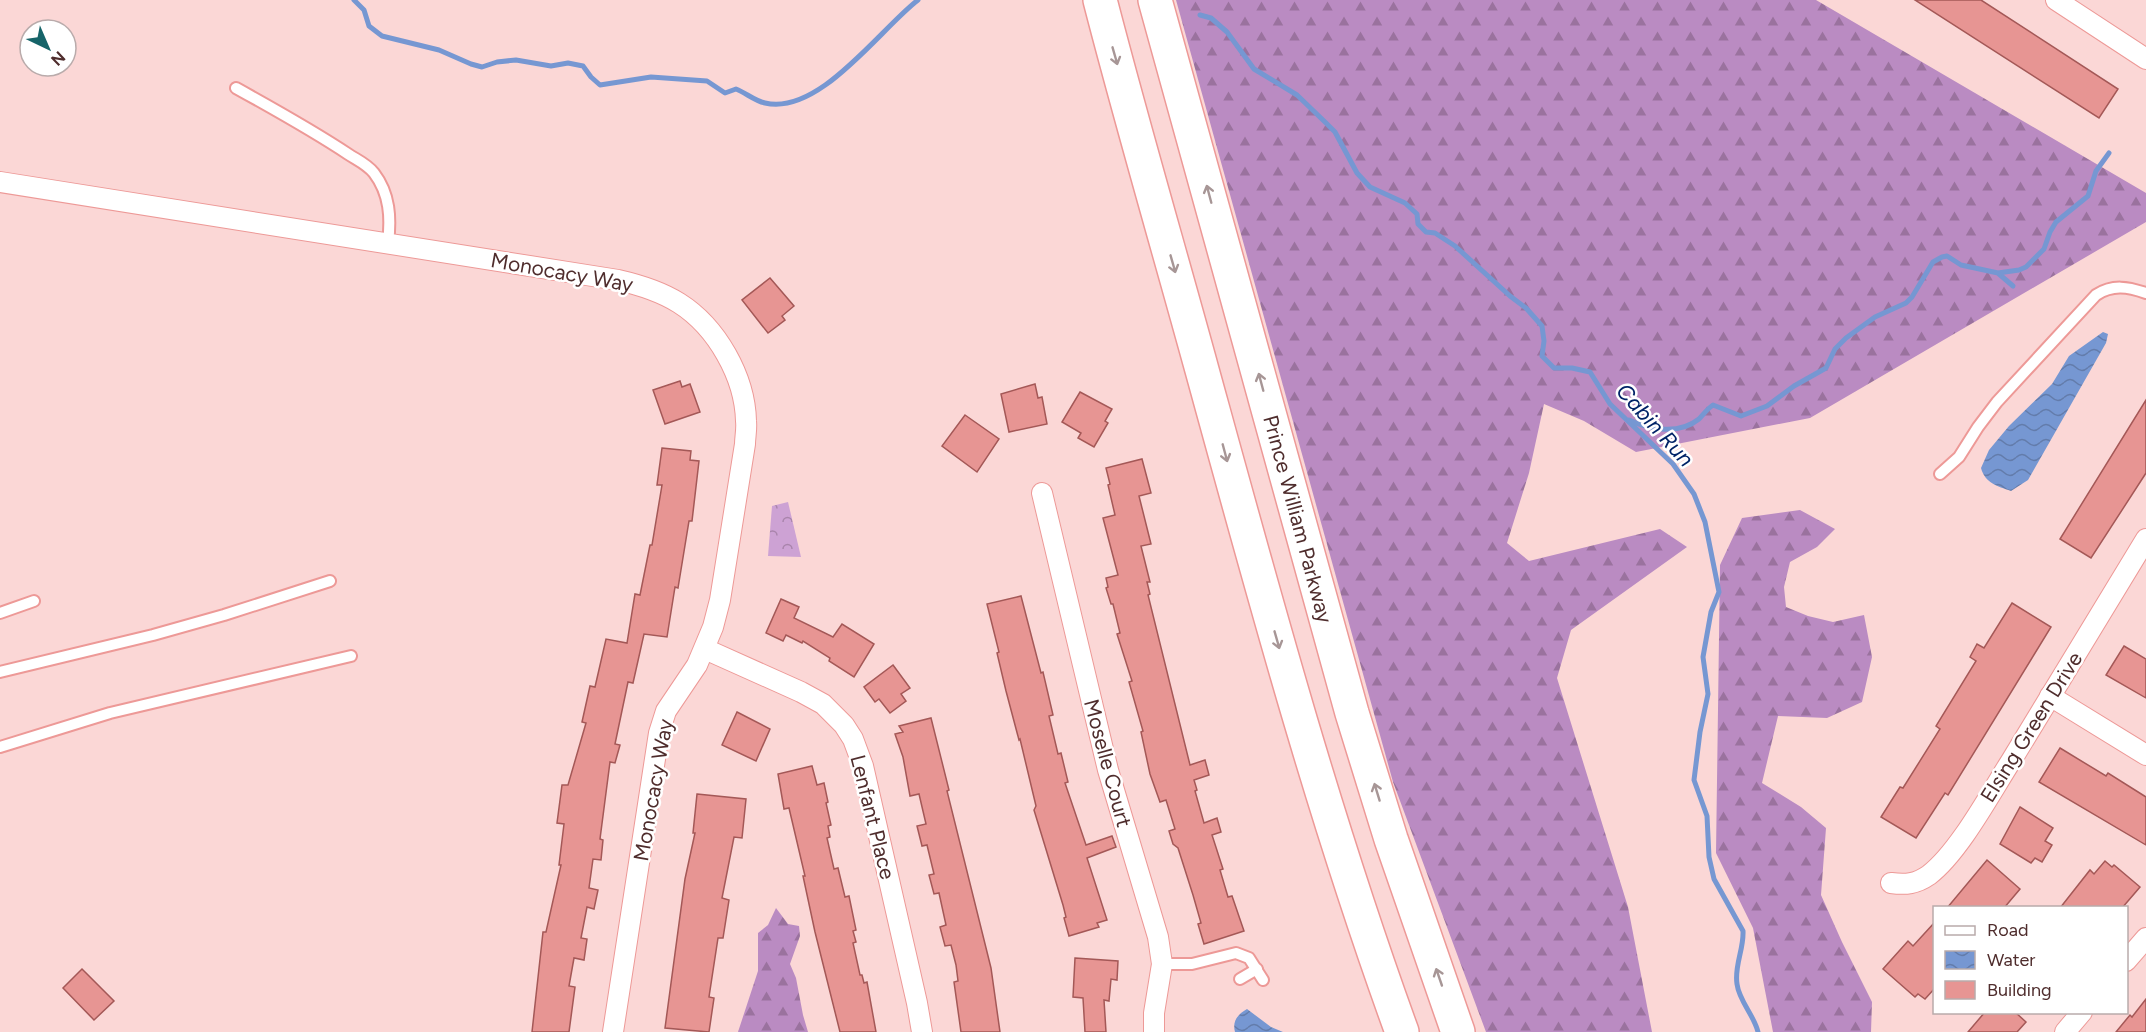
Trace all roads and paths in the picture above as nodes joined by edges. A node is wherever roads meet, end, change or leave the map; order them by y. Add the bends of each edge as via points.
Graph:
1 (1100, 0) edge
2 (1155, 0) edge
3 (2056, 0) edge
4 (2146, 59) edge
5 (236, 88) dead end
6 (0, 182) edge
7 (388, 243) junction
8 (2146, 293) edge
9 (1940, 474) dead end
10 (1042, 493) dead end
11 (2146, 539) edge
12 (330, 580) dead end
13 (34, 601) dead end
14 (0, 613) edge
15 (705, 649) junction
16 (351, 656) dead end
17 (0, 672) edge
18 (2050, 696) junction
19 (0, 747) edge
20 (2146, 755) edge
21 (1891, 883) dead end
22 (2146, 938) edge
23 (2128, 960) edge
24 (1162, 964) junction
25 (1257, 969) junction
26 (1240, 979) dead end
27 (1263, 980) dead end
28 (2080, 1014) edge
29 (613, 1032) edge
30 (922, 1032) edge
31 (1154, 1032) edge
32 (1402, 1032) edge
33 (1458, 1032) edge
34 (2066, 1032) edge

1 -> 32 highway via 1269,613 1325,804
33 -> 2 highway, Prince William Parkway via 1352,712
3 - 4 street
5 - 7 lane via 368,166 388,201
6 - 7 street, Monocacy Way
7 - 15 street, Monocacy Way via 648,288 680,304 718,342 741,388 747,420 720,600
8 - 9 lane via 2113,287 2096,295 1997,402 1959,457
10 - 24 street, Moselle Court via 1108,770 1154,921
11 - 18 street, Elsing Green Drive
12 - 17 lane via 204,621
13 - 14 lane
15 - 29 street, Monocacy Way via 666,711 659,734
15 - 30 street, Lenfant Place via 812,697 832,712 853,739 866,777
16 - 19 lane via 110,713
18 - 20 street
18 - 21 street, Elsing Green Drive via 1944,861 1918,882
22 - 23 street
24 - 25 lane via 1192,964 1236,953 1249,958
24 - 31 street, Moselle Court
25 - 26 lane
25 - 27 lane
28 - 34 street

